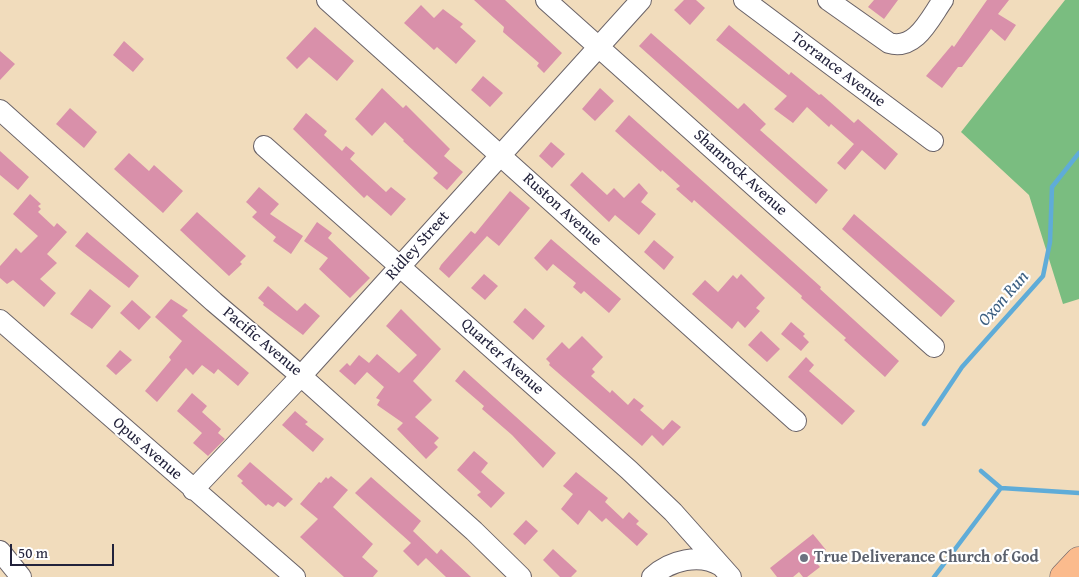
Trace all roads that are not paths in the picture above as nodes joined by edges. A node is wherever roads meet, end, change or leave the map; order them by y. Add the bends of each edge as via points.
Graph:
1 (327, 0) edge
2 (546, 0) edge
3 (641, 0) edge
4 (744, 0) edge
5 (828, 0) edge
6 (943, 0) edge
7 (599, 48) junction
8 (0, 110) edge
9 (933, 141) dead end
10 (264, 146) dead end
11 (500, 155) junction
12 (400, 266) junction
13 (0, 320) edge
14 (934, 347) dead end
15 (301, 376) junction
16 (796, 421) dead end
17 (193, 490) junction
18 (0, 551) edge
19 (1079, 561) edge
20 (727, 572) edge
21 (21, 577) edge
22 (294, 577) edge
23 (521, 577) edge
24 (652, 577) edge
25 (1064, 577) edge

1 - 11 street, Ruston Avenue
2 - 7 street, Shamrock Avenue
3 - 7 street, Ridley Street
4 - 9 street, Torrance Avenue
5 - 6 street via 889,42 906,43 915,38
7 - 11 street, Ridley Street
7 - 14 street, Shamrock Avenue
8 - 15 street, Pacific Avenue
10 - 12 street, Quarter Avenue
11 - 12 street, Ridley Street
11 - 16 street, Ruston Avenue
12 - 15 street, Ridley Street
12 - 20 street, Quarter Avenue via 673,512
13 - 17 street, Opus Avenue
15 - 17 street, Ridley Street
15 - 23 street, Pacific Avenue
17 - 22 street, Opus Avenue
18 - 21 street
19 - 25 highway
20 - 24 street via 707,559 686,560 662,569

